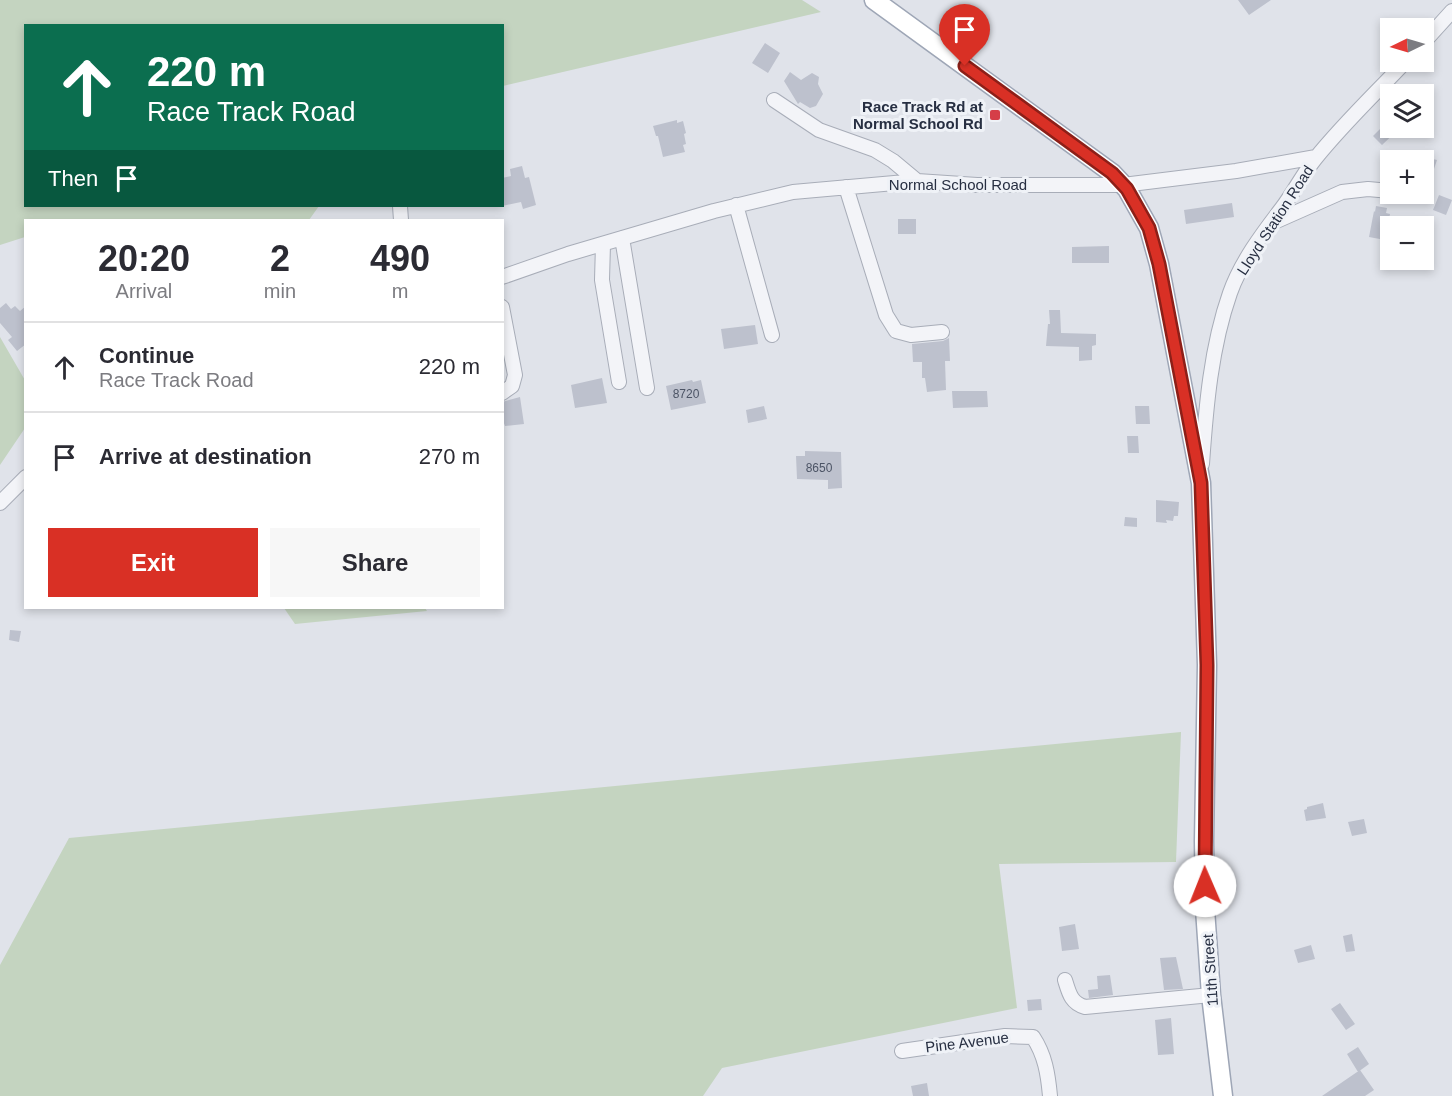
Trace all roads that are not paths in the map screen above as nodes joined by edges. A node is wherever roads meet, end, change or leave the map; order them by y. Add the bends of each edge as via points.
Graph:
1 (874, 0) edge
2 (1452, 11) edge
3 (1434, 31) edge
4 (1396, 72) edge
5 (774, 100) dead end
6 (1314, 160) junction
7 (917, 181) junction
8 (1124, 185) junction
9 (846, 187) junction
10 (1380, 190) edge
11 (736, 205) junction
12 (1270, 224) junction
13 (622, 238) junction
14 (603, 244) junction
15 (504, 276) edge
16 (504, 317) edge
17 (942, 332) dead end
18 (772, 335) dead end
19 (619, 382) dead end
20 (647, 388) dead end
21 (504, 392) edge
22 (24, 479) edge
23 (1201, 483) junction
24 (0, 503) edge
25 (1065, 980) dead end
26 (1211, 995) junction
27 (902, 1051) dead end
28 (1050, 1096) edge
29 (1223, 1096) edge

1 - 8 main road, 11th Street
2 - 3 street
4 - 6 street, Lloyd Station Road
5 - 7 street via 819,130 875,150
6 - 8 street, Normal School Road
6 - 12 street, Lloyd Station Road
7 - 8 street, Normal School Road
7 - 9 street, Normal School Road
8 - 23 main road, 11th Street via 1149,228 1159,264
9 - 11 street, Normal School Road via 793,192
9 - 17 street via 886,315 896,331 911,335
10 - 12 street via 1341,192
11 - 13 street, Normal School Road
11 - 18 street
12 - 23 street, Lloyd Station Road via 1237,277 1222,319 1205,422
13 - 14 street, Normal School Road
13 - 20 street
14 - 15 street, Normal School Road
14 - 19 street via 602,280
16 - 21 street via 515,375 512,386
22 - 24 street
23 - 26 main road, 11th Street via 1207,665 1205,886
25 - 26 street via 1071,999 1085,1006
26 - 29 main road, 11th Street
27 - 28 street, Pine Avenue via 1005,1036 1032,1037 1041,1050

